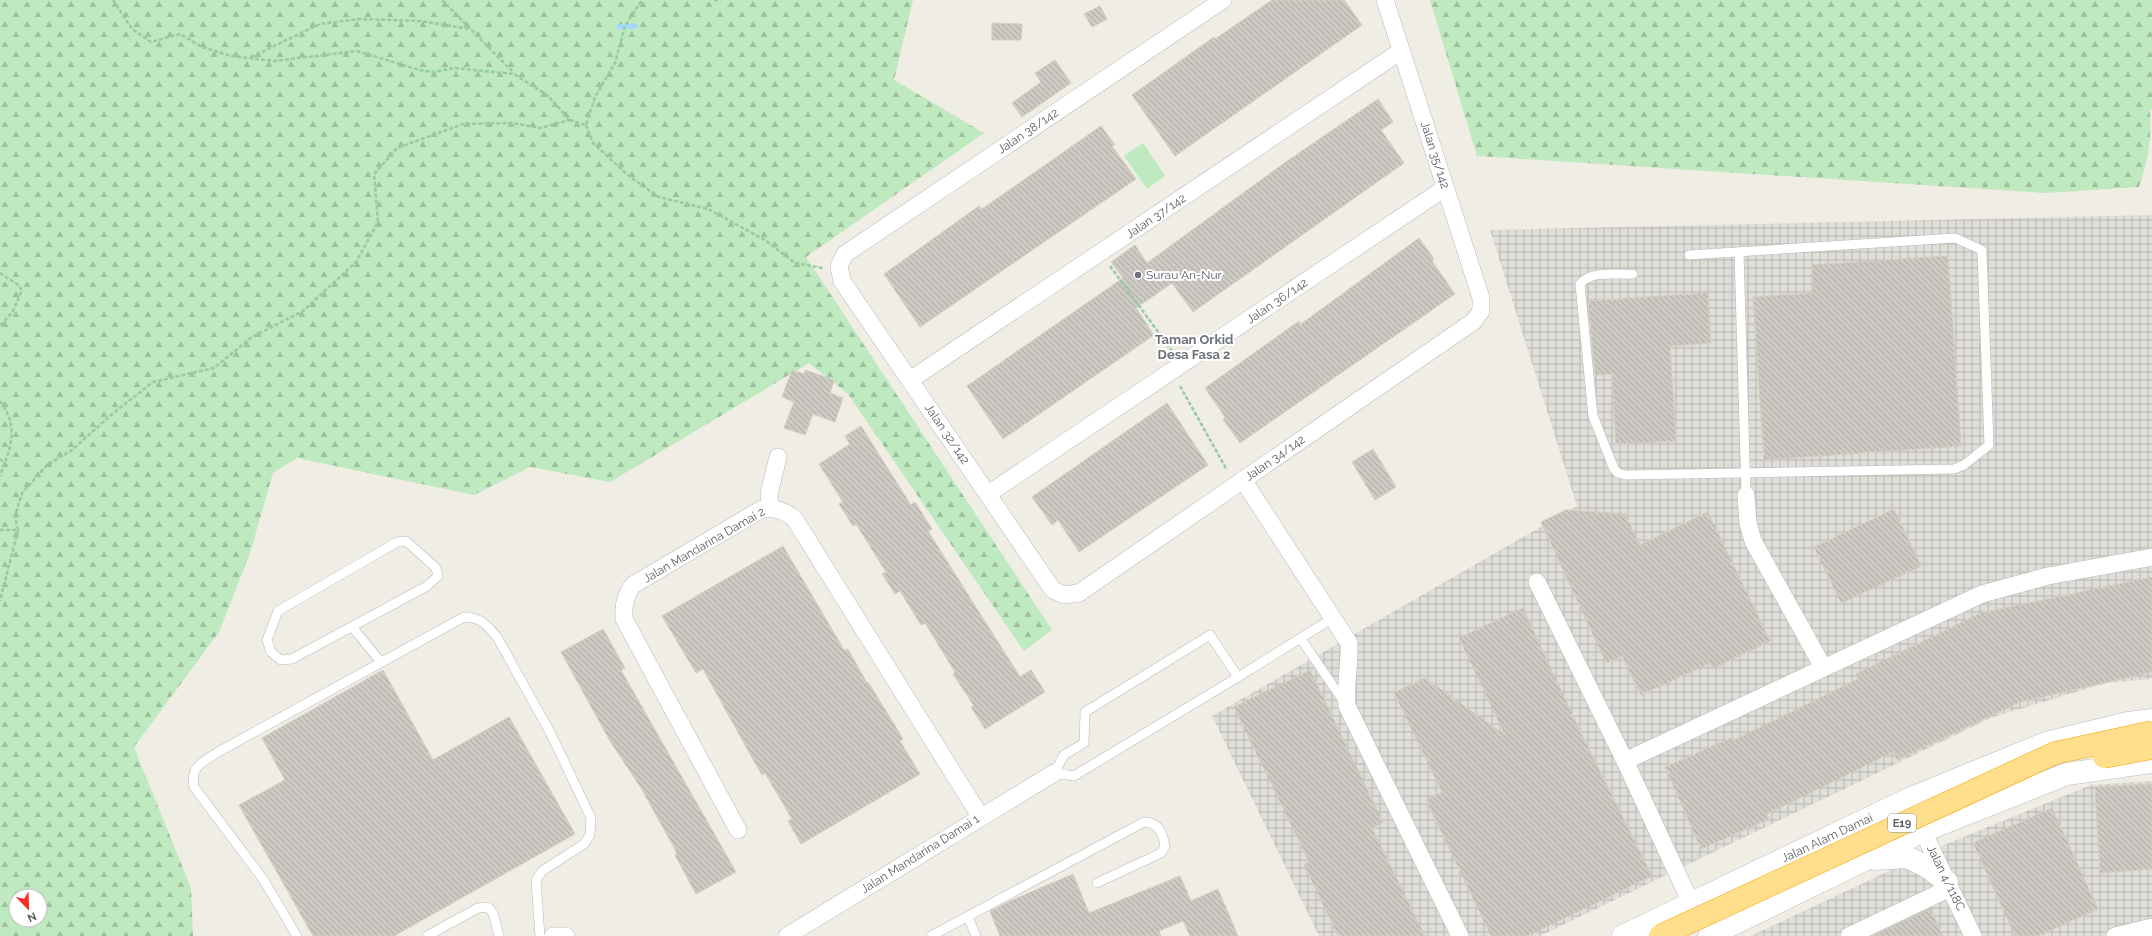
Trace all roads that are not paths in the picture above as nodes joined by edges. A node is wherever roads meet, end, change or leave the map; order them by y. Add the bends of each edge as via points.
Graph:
1 (1223, 0) edge
2 (1384, 0) edge
3 (1401, 51) junction
4 (1445, 188) junction
5 (1738, 252) junction
6 (1689, 255) dead end
7 (839, 266) joint
8 (1633, 274) dead end
9 (1481, 311) joint
10 (910, 380) junction
11 (778, 457) dead end
12 (1745, 473) junction
13 (1240, 482) junction
14 (988, 494) junction
15 (1746, 495) joint
16 (770, 508) junction
17 (2152, 558) edge
18 (1537, 582) dead end
19 (1064, 595) joint
20 (1333, 618) junction
21 (352, 626) junction
22 (1301, 640) junction
23 (381, 662) junction
24 (1823, 668) junction
25 (1238, 677) junction
26 (1347, 706) junction
27 (2152, 720) edge
28 (2152, 732) edge
29 (2152, 748) edge
30 (1625, 760) junction
31 (2152, 762) edge
32 (1054, 773) junction
33 (1909, 799) junction
34 (980, 816) junction
35 (738, 830) dead end
36 (1923, 831) junction
37 (1862, 860) junction
38 (1098, 883) dead end
39 (1949, 885) junction
40 (1691, 903) junction
41 (968, 916) junction
42 (2152, 927) edge
43 (297, 936) edge
44 (427, 936) edge
45 (499, 936) edge
46 (540, 936) edge
47 (553, 936) edge
48 (566, 936) edge
49 (787, 936) edge
50 (931, 936) edge
51 (976, 936) edge
52 (1460, 936) edge
53 (1623, 936) edge
54 (1660, 936) edge
55 (1682, 936) edge
56 (1709, 936) edge
57 (1849, 936) edge
58 (1973, 936) edge
59 (2115, 936) edge

1 - 7 street, Jalan 38/142 via 845,254
2 - 3 street, Jalan 35/142
3 - 4 street, Jalan 35/142
3 - 10 street, Jalan 37/142
4 - 9 street, Jalan 35/142 via 1481,298
4 - 14 street, Jalan 36/142
5 - 6 lane
5 - 12 lane
5 - 12 lane via 1955,238 1982,250 1989,445 1964,465 1954,469
7 - 10 street, Jalan 32/142 via 842,280
8 - 12 lane via 1591,275 1580,284 1593,416 1614,469 1625,476
9 - 13 street, Jalan 34/142 via 1474,321
10 - 14 street, Jalan 32/142
11 - 16 street via 769,494
12 - 15 lane
13 - 19 street, Jalan 34/142 via 1079,593
13 - 20 street
14 - 19 street, Jalan 32/142 via 1053,590
15 - 24 street via 1748,523 1753,541
16 - 34 street, Jalan Mandarina Damai 2 via 794,518
16 - 35 street, Jalan Mandarina Damai 2 via 762,509 633,585 623,611 624,619
17 - 24 street via 2048,576 1982,594
18 - 30 street
20 - 22 lane
20 - 26 street via 1349,643
21 - 21 lane via 292,659 281,660 271,652 267,640 278,611 397,542 406,541 436,568 438,576 427,586
21 - 23 lane
22 - 25 lane
22 - 26 lane
23 - 43 lane via 218,752 197,766 192,776 194,787 263,879
23 - 46 lane via 464,618 476,618 488,625 497,637 552,734 591,818 590,835 584,844 542,871 536,880
24 - 30 street
25 - 32 lane via 1074,776
25 - 32 lane via 1210,635 1085,712 1084,743 1064,756
26 - 52 street
27 - 33 main road, Jalan Alam Damai via 2128,723 2046,743
28 - 54 highway, E19, bridge via 2055,753
29 - 55 highway, E19, bridge via 2059,764
30 - 40 street
31 - 36 main road via 2067,774
32 - 34 street, Jalan Mandarina Damai 1
33 - 36 street, Jalan 4/118C
33 - 40 main road, Jalan Alam Damai
34 - 49 street, Jalan Mandarina Damai 1
36 - 37 main road
36 - 39 street, Jalan 4/118C
37 - 39 main road via 1907,857 1929,868
37 - 56 main road
38 - 41 lane via 1161,853 1165,847 1158,826 1152,822 1144,822
39 - 57 street
39 - 58 street, Jalan 4/118C
40 - 53 main road, Jalan Alam Damai
41 - 50 lane
41 - 51 lane
42 - 59 street
44 - 45 lane via 478,908 488,907 493,913
47 - 48 street

